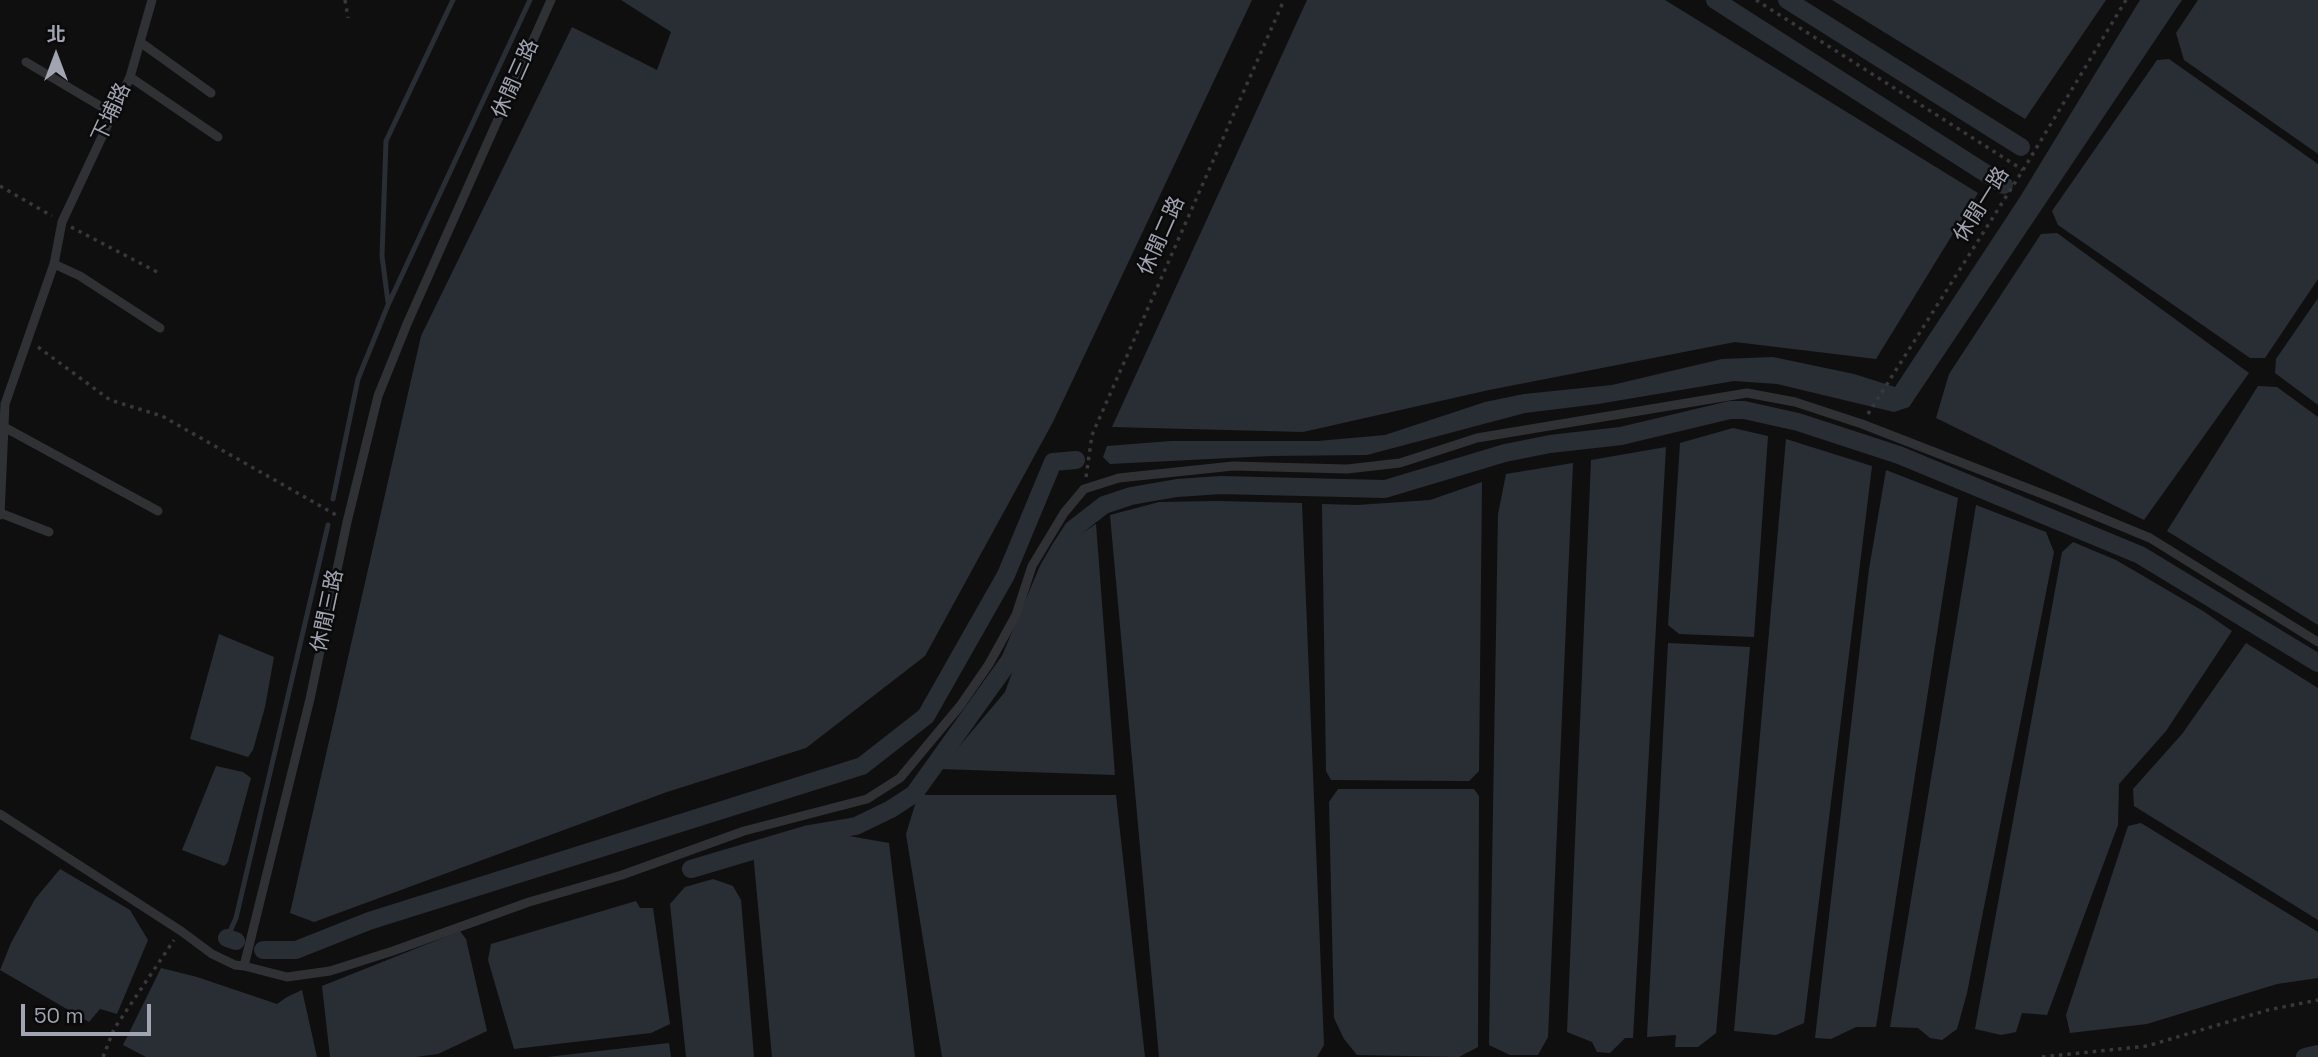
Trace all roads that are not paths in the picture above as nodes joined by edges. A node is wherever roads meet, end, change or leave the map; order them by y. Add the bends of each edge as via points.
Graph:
1 (152, 0) edge
2 (551, 0) edge
3 (140, 42) junction
4 (26, 62) dead end
5 (130, 77) junction
6 (211, 93) dead end
7 (112, 113) junction
8 (218, 137) dead end
9 (54, 264) junction
10 (160, 328) dead end
11 (5, 427) junction
12 (158, 511) dead end
13 (0, 514) edge
14 (49, 532) dead end
15 (2318, 642) edge
16 (0, 814) edge
17 (244, 966) junction

1 - 3 lane, 下埔路
2 - 17 lane, 休閒三路 via 378,396
3 - 5 lane, 下埔路
3 - 6 lane
4 - 7 lane
5 - 7 lane, 下埔路
5 - 8 lane
7 - 9 lane, 下埔路 via 62,222
9 - 10 lane
9 - 11 lane via 5,404
11 - 12 lane
11 - 13 lane
13 - 14 lane
15 - 17 lane via 2150,538 1862,424 1795,402 1747,393 1477,438 1400,463 1347,469 1233,466 1119,478 1084,489 1064,513 1032,566 1016,615 989,664 900,778 867,799 744,831 330,971 287,977
16 - 17 lane via 212,954

